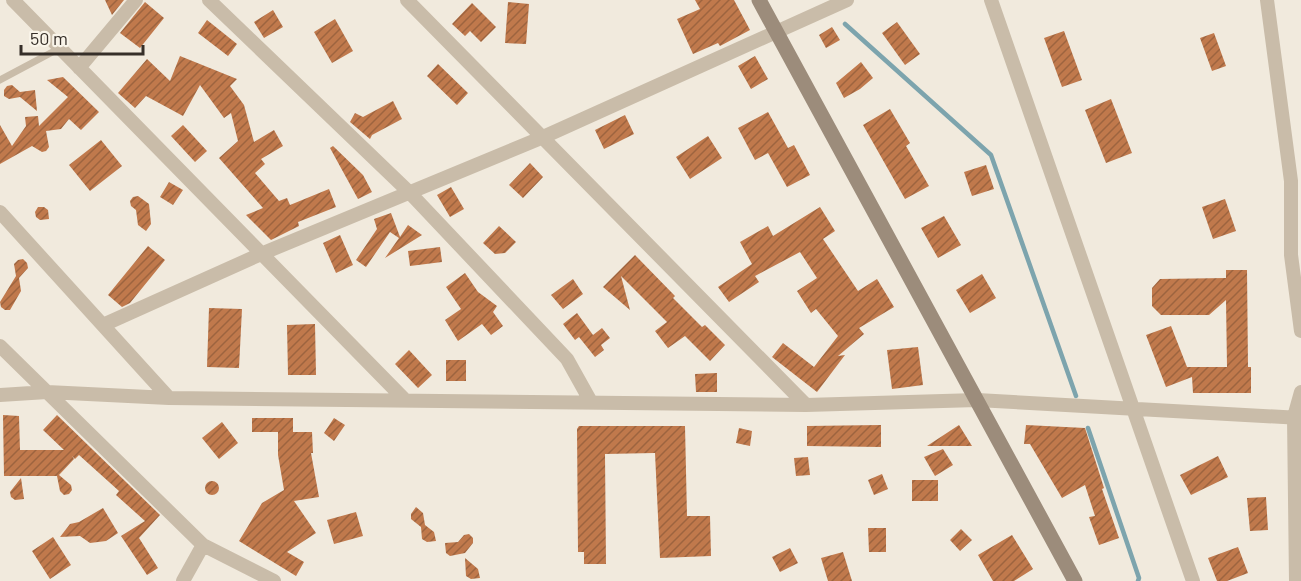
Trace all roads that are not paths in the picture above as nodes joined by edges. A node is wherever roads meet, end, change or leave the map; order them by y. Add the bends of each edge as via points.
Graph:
1 (13, 0) edge
2 (136, 0) edge
3 (209, 0) edge
4 (407, 0) edge
5 (759, 0) edge
6 (848, 0) edge
7 (991, 0) edge
8 (1271, 1) edge
9 (777, 32) junction
10 (60, 48) junction
11 (79, 68) junction
12 (0, 80) edge
13 (541, 138) junction
14 (1296, 181) edge
15 (410, 193) junction
16 (0, 212) edge
17 (261, 254) junction
18 (103, 325) junction
19 (1301, 331) edge
20 (0, 346) edge
21 (47, 392) junction
22 (1301, 392) edge
23 (0, 395) edge
24 (169, 398) junction
25 (405, 400) junction
26 (977, 400) junction
27 (591, 402) junction
28 (806, 405) junction
29 (1133, 408) junction
30 (1298, 417) edge
31 (203, 545) junction
32 (183, 581) edge
33 (274, 581) edge
34 (1076, 581) edge
35 (1193, 581) edge
36 (1296, 581) edge

1 - 10 street
2 - 11 street
3 - 15 street
4 - 13 street
5 - 9 street
6 - 9 street
7 - 29 street
8 - 14 street
9 - 13 street
9 - 26 street
10 - 11 street
10 - 12 lane
11 - 17 street
13 - 15 street
13 - 28 street
14 - 19 street via 1291,255
15 - 17 street
15 - 27 street via 567,359
16 - 18 street
17 - 18 street
17 - 25 street
18 - 24 street
20 - 21 street
21 - 23 street
21 - 24 street
21 - 31 street
22 - 30 street
24 - 25 street
25 - 27 street
26 - 28 street
26 - 29 street
26 - 34 street
27 - 28 street
29 - 30 street
29 - 35 street
30 - 36 street
31 - 32 street
31 - 33 street

